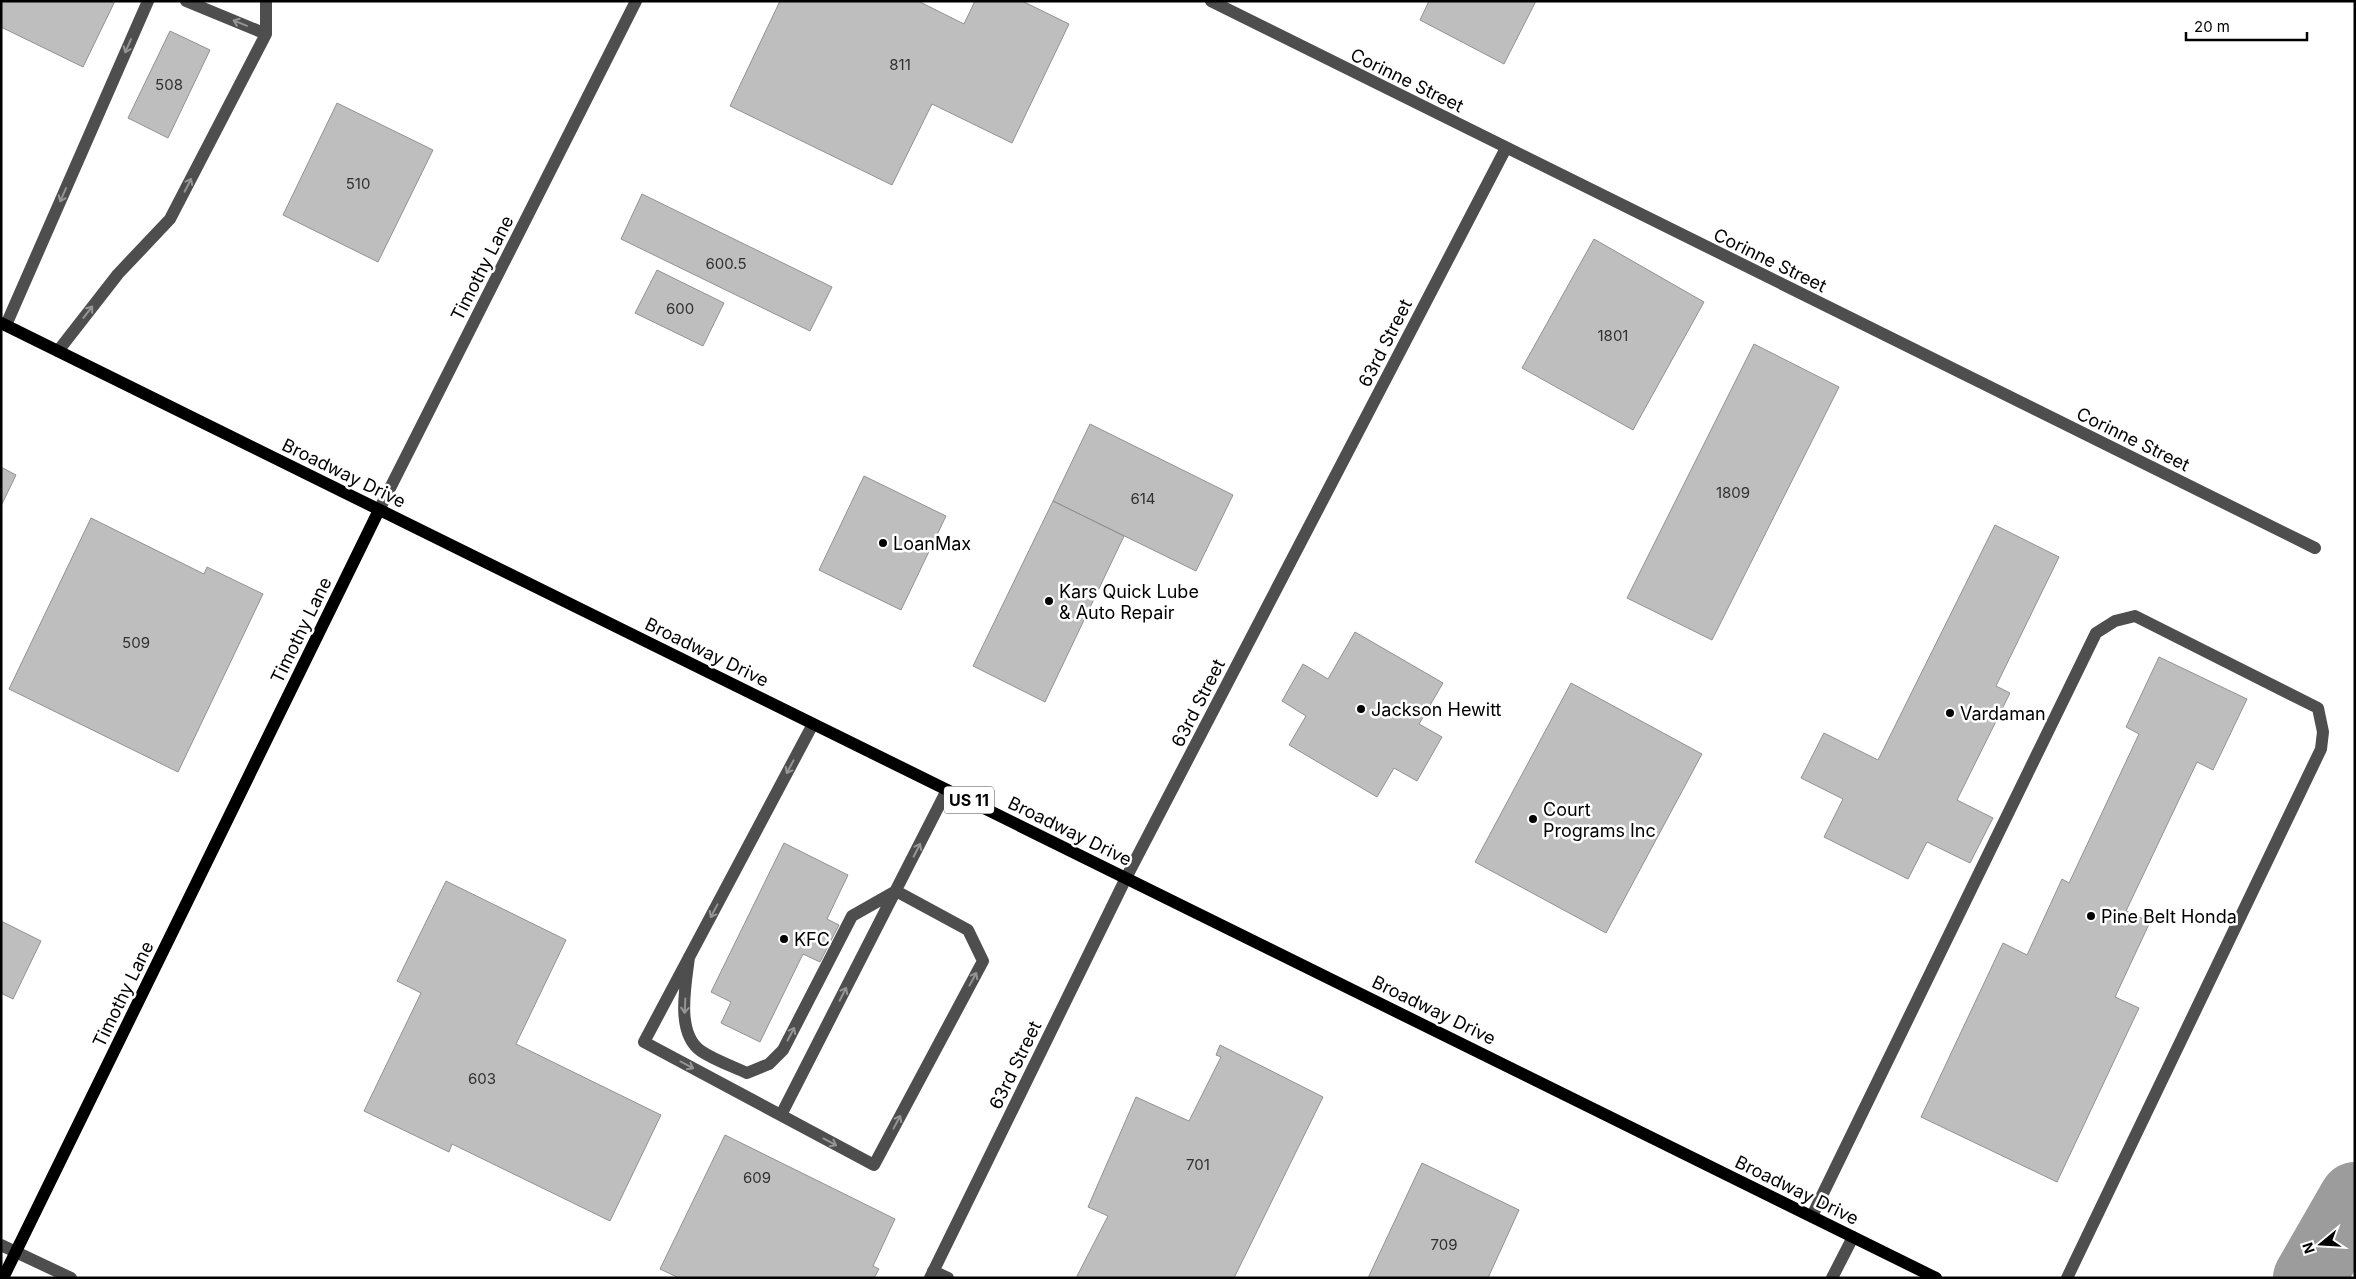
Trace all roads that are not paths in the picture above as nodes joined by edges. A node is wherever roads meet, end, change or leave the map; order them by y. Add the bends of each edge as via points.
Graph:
1 (148, 1) edge
2 (186, 1) edge
3 (266, 1) edge
4 (636, 1) edge
5 (1211, 1) edge
6 (266, 34) junction
7 (1506, 148) junction
8 (3, 324) edge
9 (58, 351) junction
10 (379, 510) junction
11 (2314, 548) dead end
12 (813, 724) junction
13 (947, 790) junction
14 (1126, 878) junction
15 (896, 891) junction
16 (689, 958) junction
17 (781, 1115) junction
18 (1812, 1216) junction
19 (1853, 1237) junction
20 (1, 1245) edge
21 (16, 1252) junction
22 (932, 1274) edge
23 (3, 1278) edge
24 (71, 1278) edge
25 (948, 1278) edge
26 (1832, 1278) edge
27 (1936, 1278) edge
28 (2067, 1278) edge

1 -> 8 street
6 -> 2 street
3 - 6 street
4 - 10 street, Timothy Lane
5 - 7 street, Corinne Street
9 -> 6 street via 118,274 170,219
7 - 11 street, Corinne Street
7 - 14 street, 63rd Street
8 - 9 main road, Broadway Drive / US 11
9 - 10 main road, Broadway Drive / US 11
10 - 12 main road, Broadway Drive / US 11
10 - 21 main road, Timothy Lane
12 - 13 main road, Broadway Drive / US 11
12 -> 16 street
13 - 14 main road, Broadway Drive / US 11
15 -> 13 street
14 - 18 main road, Broadway Drive / US 11
14 - 22 street, 63rd Street
16 -> 15 street via 684,1012 689,1038 700,1050 747,1073 769,1064 783,1050 852,916
17 -> 15 street
17 -> 15 street via 874,1166 983,961 968,930
16 -> 17 street via 644,1042
18 - 19 main road, Broadway Drive / US 11
18 - 28 street via 2096,633 2115,621 2135,616 2318,708 2323,732 2321,749
19 - 26 street
19 - 27 main road, Broadway Drive / US 11
20 - 21 street
21 - 23 main road, Timothy Lane
21 - 24 street
22 - 25 street

